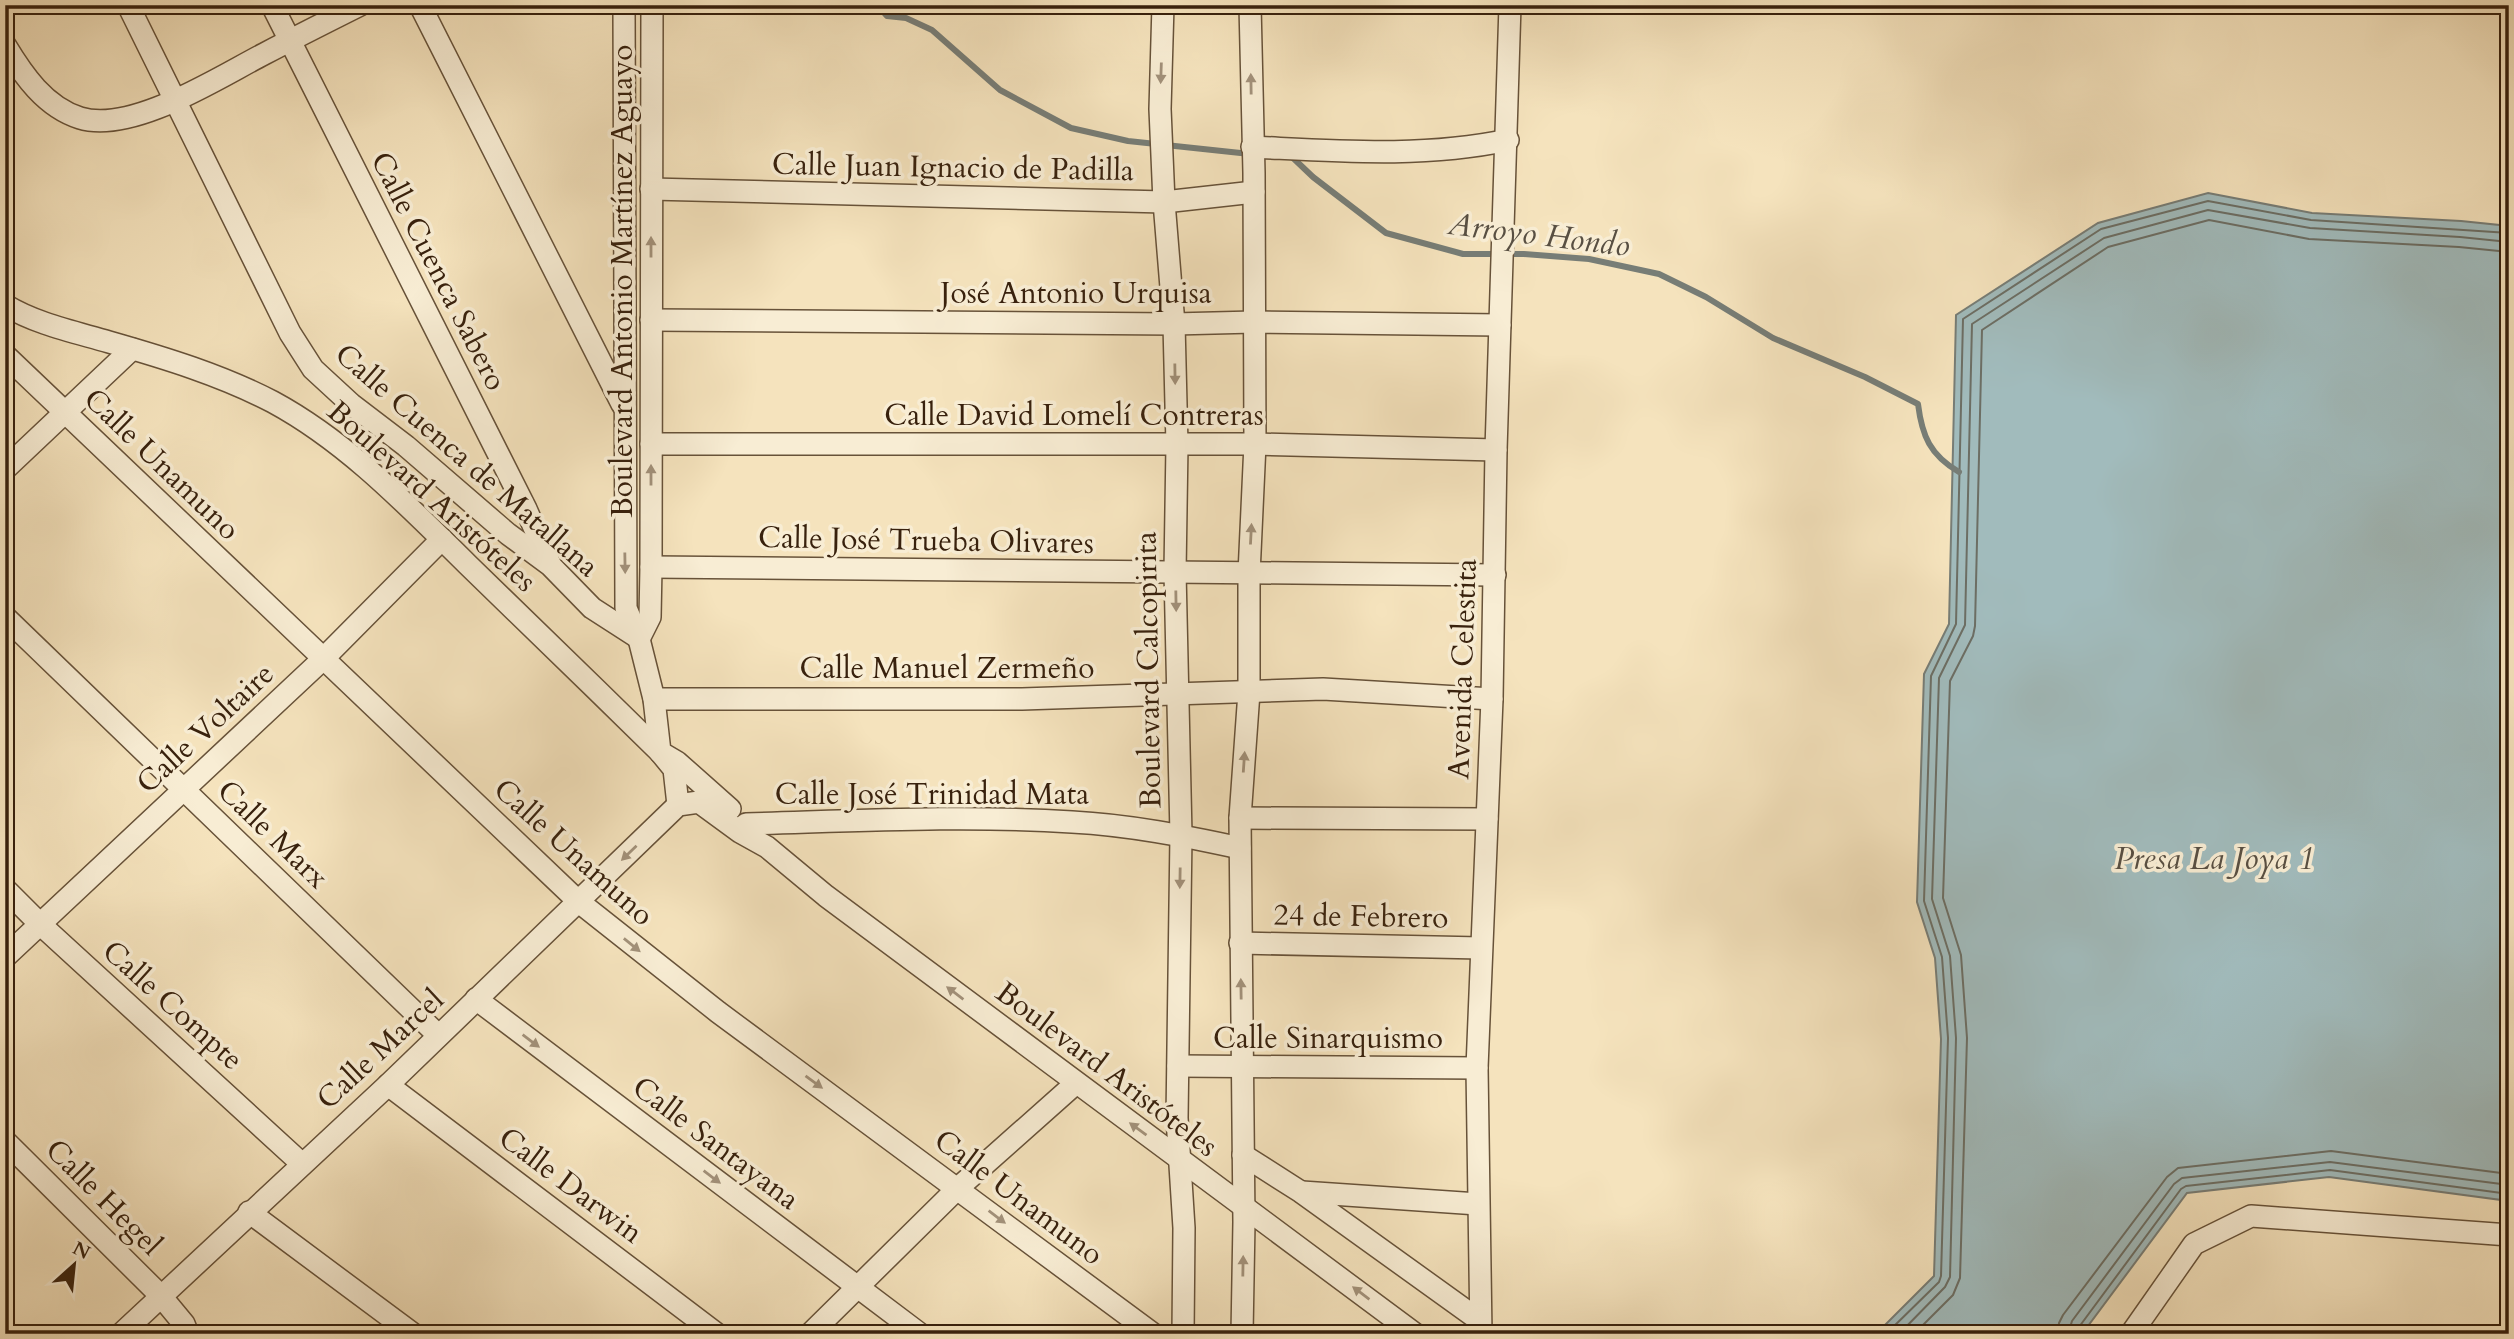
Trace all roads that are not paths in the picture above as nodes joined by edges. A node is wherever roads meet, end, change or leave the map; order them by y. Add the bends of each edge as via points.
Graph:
1 (128, 5) edge
2 (272, 5) edge
3 (360, 5) edge
4 (420, 5) edge
5 (624, 5) edge
6 (652, 5) edge
7 (1163, 5) edge
8 (1250, 5) edge
9 (1510, 5) edge
10 (290, 40) junction
11 (5, 45) edge
12 (176, 100) junction
13 (1508, 140) junction
14 (1253, 166) junction
15 (651, 189) junction
16 (1164, 202) junction
17 (5, 305) edge
18 (651, 320) junction
19 (1254, 322) junction
20 (1174, 324) junction
21 (1500, 325) junction
22 (132, 349) junction
23 (5, 355) edge
24 (625, 409) junction
25 (65, 413) junction
26 (652, 444) junction
27 (1255, 444) junction
28 (1177, 445) junction
29 (1496, 450) junction
30 (5, 469) edge
31 (442, 539) junction
32 (550, 565) junction
33 (651, 567) junction
34 (1175, 572) junction
35 (1249, 574) junction
36 (1495, 575) junction
37 (5, 617) edge
38 (639, 639) junction
39 (323, 659) junction
40 (1249, 692) junction
41 (1178, 693) junction
42 (654, 699) junction
43 (1492, 699) junction
44 (660, 752) junction
45 (183, 789) junction
46 (678, 805) junction
47 (1240, 818) junction
48 (1487, 819) junction
49 (746, 824) junction
50 (1181, 835) junction
51 (767, 847) junction
52 (1240, 848) junction
53 (5, 889) edge
54 (579, 902) junction
55 (40, 924) junction
56 (1240, 943) junction
57 (1481, 948) junction
58 (5, 957) edge
59 (476, 999) junction
60 (438, 1035) junction
61 (1178, 1066) junction
62 (1243, 1067) junction
63 (1477, 1068) junction
64 (1076, 1084) junction
65 (388, 1085) junction
66 (5, 1142) edge
67 (1243, 1155) junction
68 (1179, 1160) junction
69 (302, 1163) junction
70 (958, 1188) junction
71 (1301, 1192) junction
72 (1478, 1205) junction
73 (1244, 1207) junction
74 (249, 1212) junction
75 (2509, 1235) edge
76 (857, 1287) junction
77 (160, 1294) junction
78 (1480, 1327) edge
79 (121, 1334) edge
80 (188, 1334) edge
81 (413, 1334) edge
82 (717, 1334) edge
83 (810, 1334) edge
84 (920, 1334) edge
85 (1153, 1334) edge
86 (1183, 1334) edge
87 (1242, 1334) edge
88 (1415, 1334) edge
89 (2131, 1334) edge

1 - 12 street, Calle Cuenca de Matallana
2 - 10 street, Calle Cuenca Sabero
3 - 10 street
4 - 24 street
5 - 24 street, Boulevard Antonio Martínez Aguayo
6 - 15 street, Boulevard Antonio Martínez Aguayo
7 -> 16 street, Boulevard Calcopirita via 1160,109
14 -> 8 street
9 - 13 street, Avenida Celestita
10 - 12 street
10 - 32 street, Calle Cuenca Sabero
11 - 12 street via 37,91 81,118 119,120
12 - 32 street, Calle Cuenca de Matallana via 290,333 313,369
13 - 14 street, Calle Juan Ignacio de Padilla via 1467,149
13 - 21 street, Avenida Celestita
14 - 16 street, Calle Juan Ignacio de Padilla
14 - 19 street
15 - 16 street, Calle Juan Ignacio de Padilla
18 -> 15 street, Boulevard Antonio Martínez Aguayo
16 - 20 street, Boulevard Calcopirita
17 - 22 street, Boulevard Aristóteles
18 - 20 street, José Antonio Urquisa
18 - 26 street, Boulevard Antonio Martínez Aguayo
19 - 20 street, José Antonio Urquisa
19 - 21 street, José Antonio Urquisa
19 - 27 street
20 -> 28 street, Boulevard Calcopirita
21 - 29 street, Avenida Celestita
22 - 25 street
22 - 31 street, Boulevard Aristóteles via 202,371 301,419 346,450
23 - 25 street, Calle Unamuno
24 -> 38 street, Boulevard Antonio Martínez Aguayo via 626,608
25 - 30 street
25 - 39 street, Calle Unamuno
26 - 28 street, Calle David Lomelí Contreras
33 -> 26 street, Boulevard Antonio Martínez Aguayo
27 - 28 street, Calle David Lomelí Contreras
27 - 29 street, Calle David Lomelí Contreras
35 -> 27 street
28 - 34 street, Boulevard Calcopirita
29 - 36 street, Avenida Celestita
31 - 39 street, Calle Voltaire
31 - 44 street, Boulevard Aristóteles
32 - 38 street, Calle Cuenca de Matallana via 592,608
33 - 34 street, Calle José Trueba Olivares
33 - 38 street, Boulevard Antonio Martínez Aguayo via 650,617
34 - 35 street, Calle José Trueba Olivares
34 -> 41 street, Boulevard Calcopirita
35 - 36 street, Calle José Trueba Olivares
35 - 40 street
36 - 43 street, Avenida Celestita
37 - 45 street, Calle Marx
38 - 42 street, Boulevard Antonio Martínez Aguayo
39 - 45 street, Calle Voltaire
39 - 54 street, Calle Unamuno
40 - 41 street, Calle Manuel Zermeño
40 - 43 street, Calle Manuel Zermeño via 1323,690
47 -> 40 street
41 - 42 street, Calle Manuel Zermeño via 1022,699
41 - 50 street, Boulevard Calcopirita
42 - 44 street, Boulevard Antonio Martínez Aguayo
43 - 48 street, Avenida Celestita
44 - 46 street, Boulevard Aristóteles via 674,769
44 - 49 street, Boulevard Aristóteles
45 - 55 street, Calle Voltaire
45 - 60 street, Calle Marx
46 - 51 street, Boulevard Aristóteles via 699,802
46 -> 54 street, Calle Marcel
47 - 48 street
47 - 52 street
48 - 57 street, Avenida Celestita
49 - 50 street, Calle José Trinidad Mata via 1013,819
49 - 51 street, Boulevard Aristóteles
50 - 52 street, Calle José Trinidad Mata
50 -> 61 street, Boulevard Calcopirita
64 -> 51 street, Boulevard Aristóteles
52 - 56 street
53 - 55 street, Calle Compte
54 - 59 street, Calle Marcel
54 -> 70 street, Calle Unamuno via 718,1012
55 - 58 street, Calle Voltaire
55 - 69 street, Calle Compte
56 - 57 street, 24 de Febrero
62 -> 56 street
57 - 63 street, Avenida Celestita
59 - 60 street, Calle Marcel
59 -> 76 street, Calle Santayana
60 - 65 street, Calle Marcel
61 - 62 street, Calle Sinarquismo
61 - 68 street, Boulevard Calcopirita
62 - 63 street, Calle Sinarquismo
62 - 67 street
63 - 72 street, Avenida Celestita
68 -> 64 street, Boulevard Aristóteles
64 - 70 street
65 - 69 street, Calle Marcel
65 - 82 street, Calle Darwin
66 - 77 street, Calle Hegel
67 - 71 street
67 - 73 street
68 - 73 street, Boulevard Aristóteles
68 - 86 street, Boulevard Calcopirita
69 - 74 street, Calle Marcel
70 - 76 street
70 -> 85 street, Calle Unamuno
71 - 72 street
71 - 78 street
72 - 78 street, Avenida Celestita
87 -> 73 street
88 -> 73 street, Boulevard Aristóteles
74 - 77 street, Calle Marcel
74 - 81 street
75 - 89 street via 2251,1216 2194,1244
76 - 83 street
76 - 84 street, Calle Santayana
77 - 79 street, Calle Marcel
77 - 80 street, Calle Hegel

